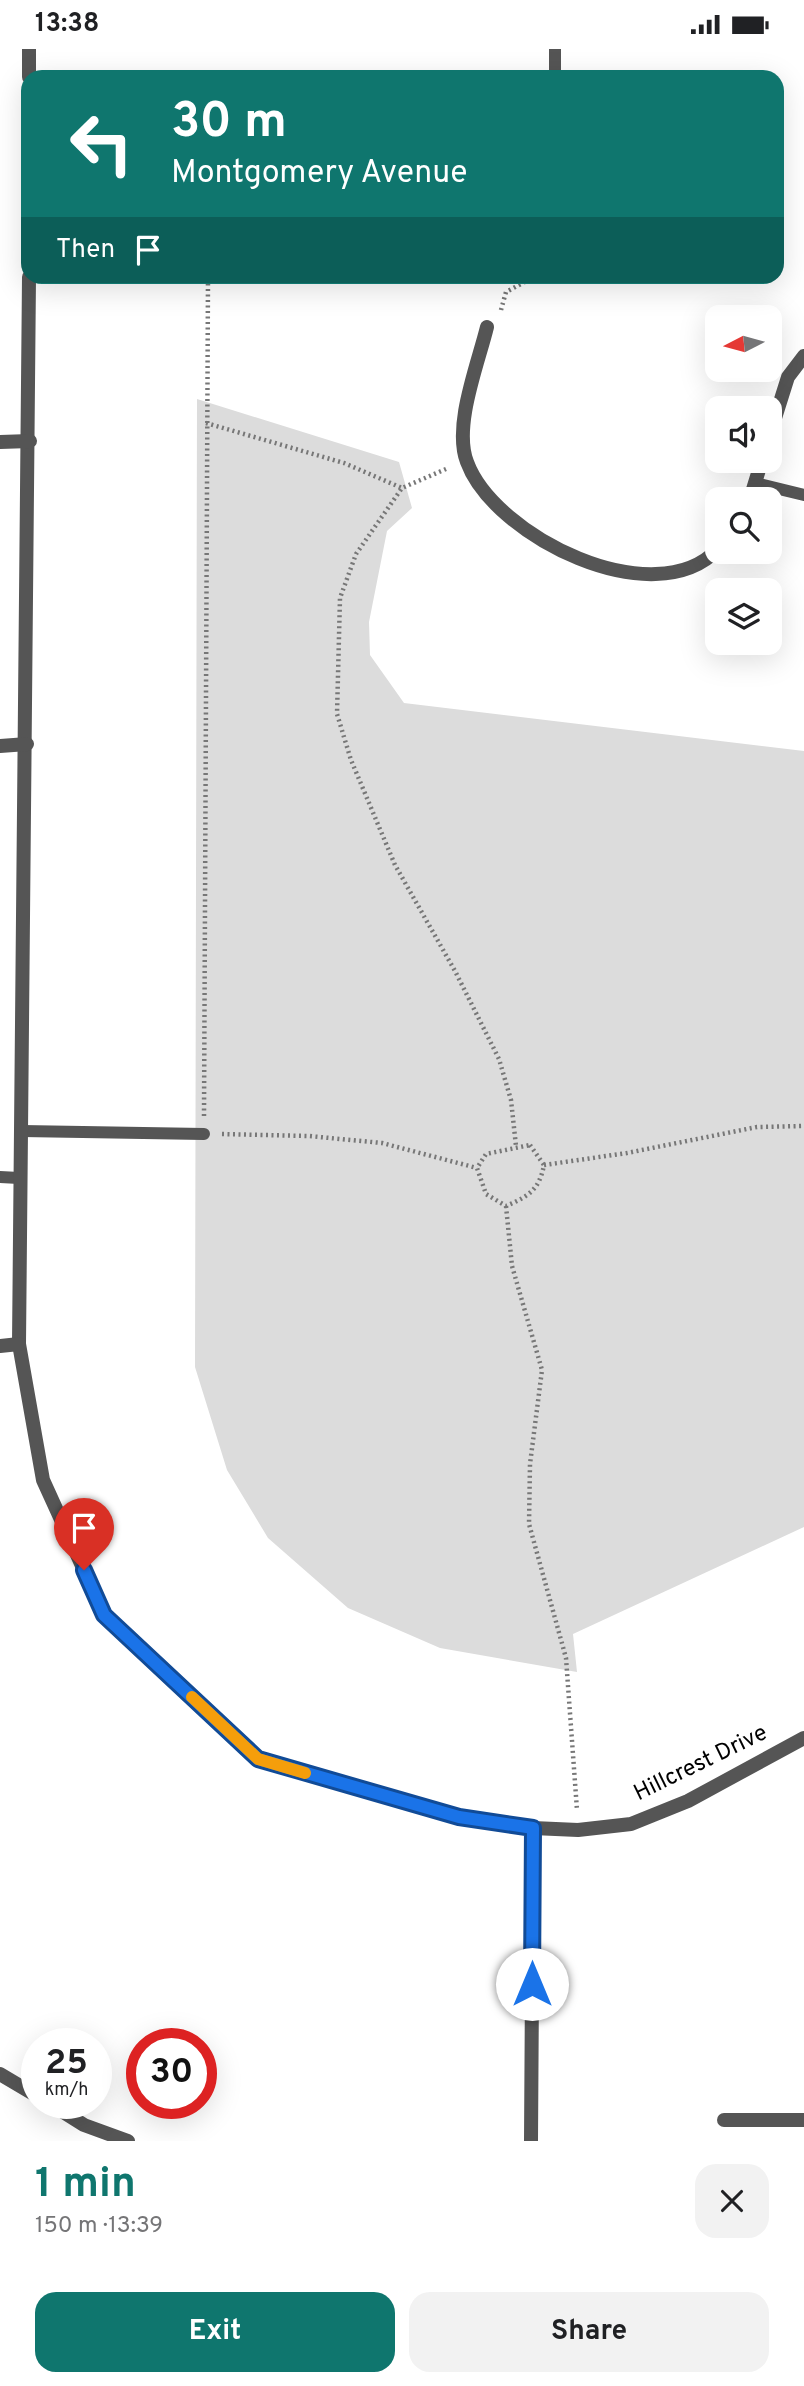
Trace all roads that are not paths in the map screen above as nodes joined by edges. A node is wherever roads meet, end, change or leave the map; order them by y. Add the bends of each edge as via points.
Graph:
1 (29, 49) edge
2 (555, 49) edge
3 (29, 70) edge
4 (555, 70) edge
5 (29, 284) edge
6 (487, 327) road end
7 (804, 356) edge
8 (782, 396) edge
9 (0, 442) edge
10 (30, 442) junction
11 (758, 473) edge
12 (755, 483) junction
13 (754, 487) edge
14 (804, 495) edge
15 (705, 557) edge
16 (27, 744) junction
17 (0, 746) edge
18 (22, 1131) junction
19 (204, 1134) road end
20 (0, 1177) edge
21 (19, 1178) junction
22 (19, 1344) junction
23 (0, 1346) edge
24 (804, 1738) edge
25 (533, 1828) junction
26 (0, 2074) edge
27 (21, 2086) edge
28 (74, 2119) edge
29 (724, 2120) dead end
30 (804, 2120) edge
31 (128, 2141) edge
32 (531, 2141) edge

1 - 3 street
2 - 4 lane
5 - 10 street, Hillcrest Drive
6 - 15 street via 463,425 466,461 481,490 504,515 568,556 639,574 682,571
7 - 8 street via 788,377
9 - 10 street
10 - 16 street, Hillcrest Drive
11 - 12 street
12 - 13 street
12 - 14 lane
16 - 17 street
16 - 18 street, Hillcrest Drive
18 - 19 lane
18 - 21 street, Hillcrest Drive
20 - 21 lane
21 - 22 street, Hillcrest Drive
22 - 23 street
22 - 25 street, Hillcrest Drive via 43,1480 104,1615 258,1759 459,1817
24 - 25 street, Hillcrest Drive via 688,1801 631,1824 578,1831
25 - 32 street
26 - 27 street
28 - 31 street
29 - 30 street

